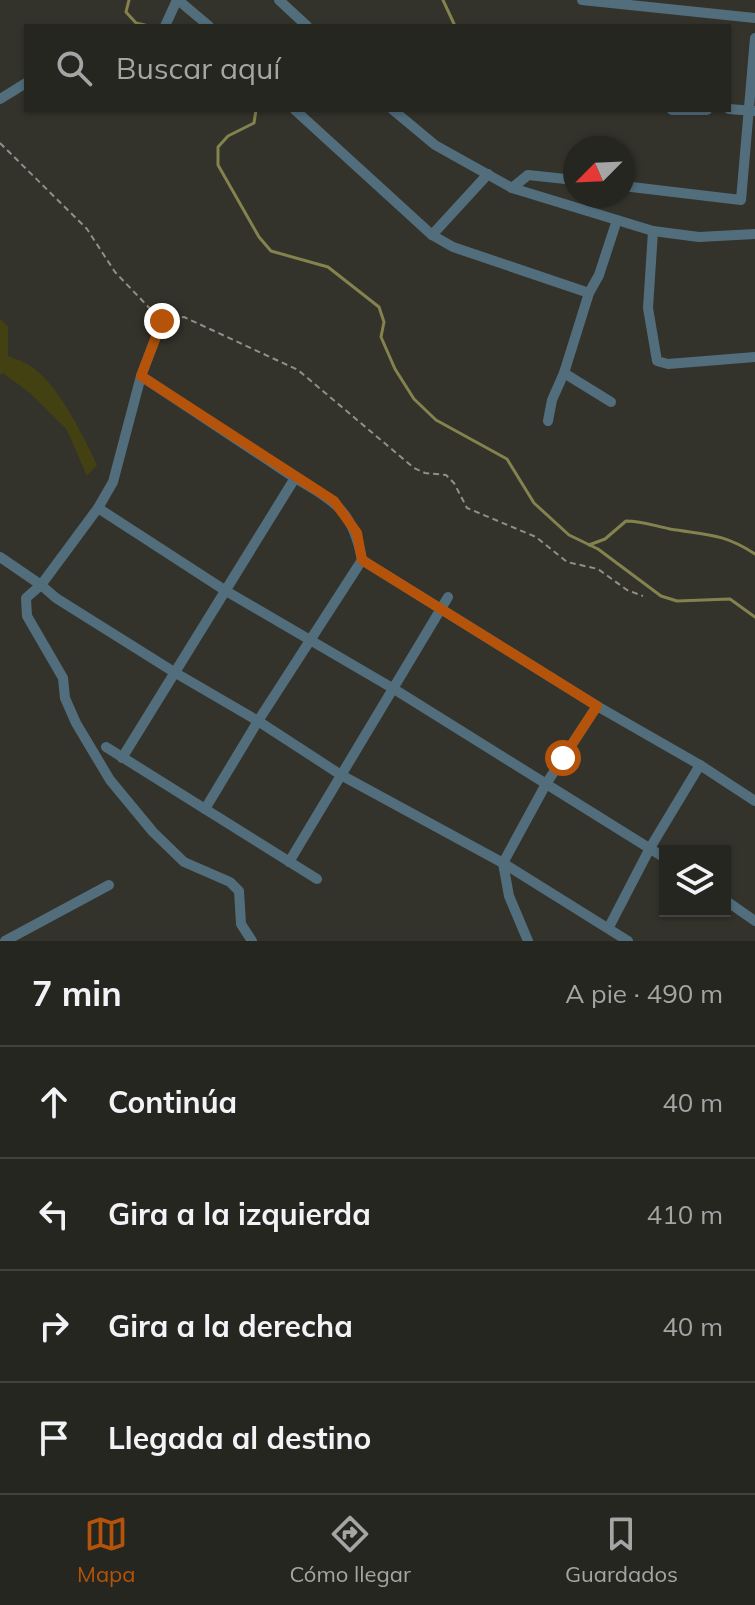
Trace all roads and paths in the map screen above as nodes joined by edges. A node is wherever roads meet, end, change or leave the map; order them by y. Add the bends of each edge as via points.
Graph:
1 (177, 0) edge
2 (279, 0) edge
3 (583, 0) edge
4 (672, 5) edge
5 (755, 18) edge
6 (166, 24) edge
7 (207, 24) edge
8 (305, 24) edge
9 (755, 38) edge
10 (24, 84) edge
11 (0, 99) edge
12 (731, 109) edge
13 (751, 111) edge
14 (297, 112) edge
15 (395, 112) edge
16 (0, 143) edge
17 (488, 174) junction
18 (563, 179) edge
19 (635, 187) edge
20 (512, 188) junction
21 (617, 220) junction
22 (653, 231) junction
23 (755, 234) edge
24 (432, 235) junction
25 (589, 293) junction
26 (162, 321) junction
27 (755, 357) edge
28 (564, 373) junction
29 (141, 376) junction
30 (611, 402) dead end
31 (548, 421) dead end
32 (295, 478) junction
33 (98, 508) junction
34 (0, 557) edge
35 (362, 560) junction
36 (41, 585) junction
37 (226, 591) junction
38 (643, 596) dead end
39 (448, 597) dead end
40 (441, 609) junction
41 (310, 640) junction
42 (174, 672) junction
43 (394, 689) junction
44 (597, 706) junction
45 (258, 721) junction
46 (106, 747) dead end
47 (122, 758) junction
48 (700, 765) junction
49 (341, 775) junction
50 (546, 784) junction
51 (755, 801) edge
52 (205, 809) junction
53 (650, 848) junction
54 (659, 854) edge
55 (289, 862) junction
56 (503, 863) junction
57 (317, 879) dead end
58 (109, 885) dead end
59 (731, 904) edge
60 (755, 921) edge
61 (609, 927) junction
62 (5, 941) edge
63 (252, 941) edge
64 (528, 941) edge
65 (628, 941) edge

1 - 6 street
1 - 7 street
2 - 8 street
3 - 4 street
4 - 5 street
9 - 13 street
10 - 11 street
12 - 13 street
13 - 19 street via 741,200
14 - 24 street
15 - 17 street via 435,145
16 - 26 path via 87,229 115,272
17 - 20 street
17 - 24 street
18 - 20 street via 528,175
20 - 21 street
21 - 22 street
21 - 25 street
22 - 23 street via 699,237
22 - 27 street via 648,308 657,361
24 - 25 street
25 - 28 street
26 - 29 street
26 - 38 path via 184,317 298,370 414,468 446,475 467,508 536,537 567,562 598,569
28 - 30 street
28 - 31 street
29 - 32 street
29 - 33 street via 113,482
32 - 35 street via 334,501 357,533
32 - 37 street
33 - 36 street
33 - 37 street
34 - 36 street
35 - 40 street
35 - 41 street
36 - 42 street
36 - 63 street via 26,598 27,616 63,678 65,698 88,747 129,804 184,862 239,891 241,924
37 - 41 street
37 - 42 street
39 - 40 street
40 - 43 street
40 - 44 street
41 - 43 street
41 - 45 street
42 - 45 street
42 - 47 street
43 - 49 street
43 - 50 street
44 - 48 street
44 - 50 street
45 - 49 street
45 - 52 street
46 - 47 street
47 - 52 street
48 - 51 street
48 - 53 street
49 - 55 street
49 - 56 street
50 - 53 street
50 - 56 street
52 - 55 street
53 - 54 street
53 - 61 street
55 - 57 street
56 - 61 street
56 - 64 street via 509,896
58 - 62 street
59 - 60 street
61 - 65 street

